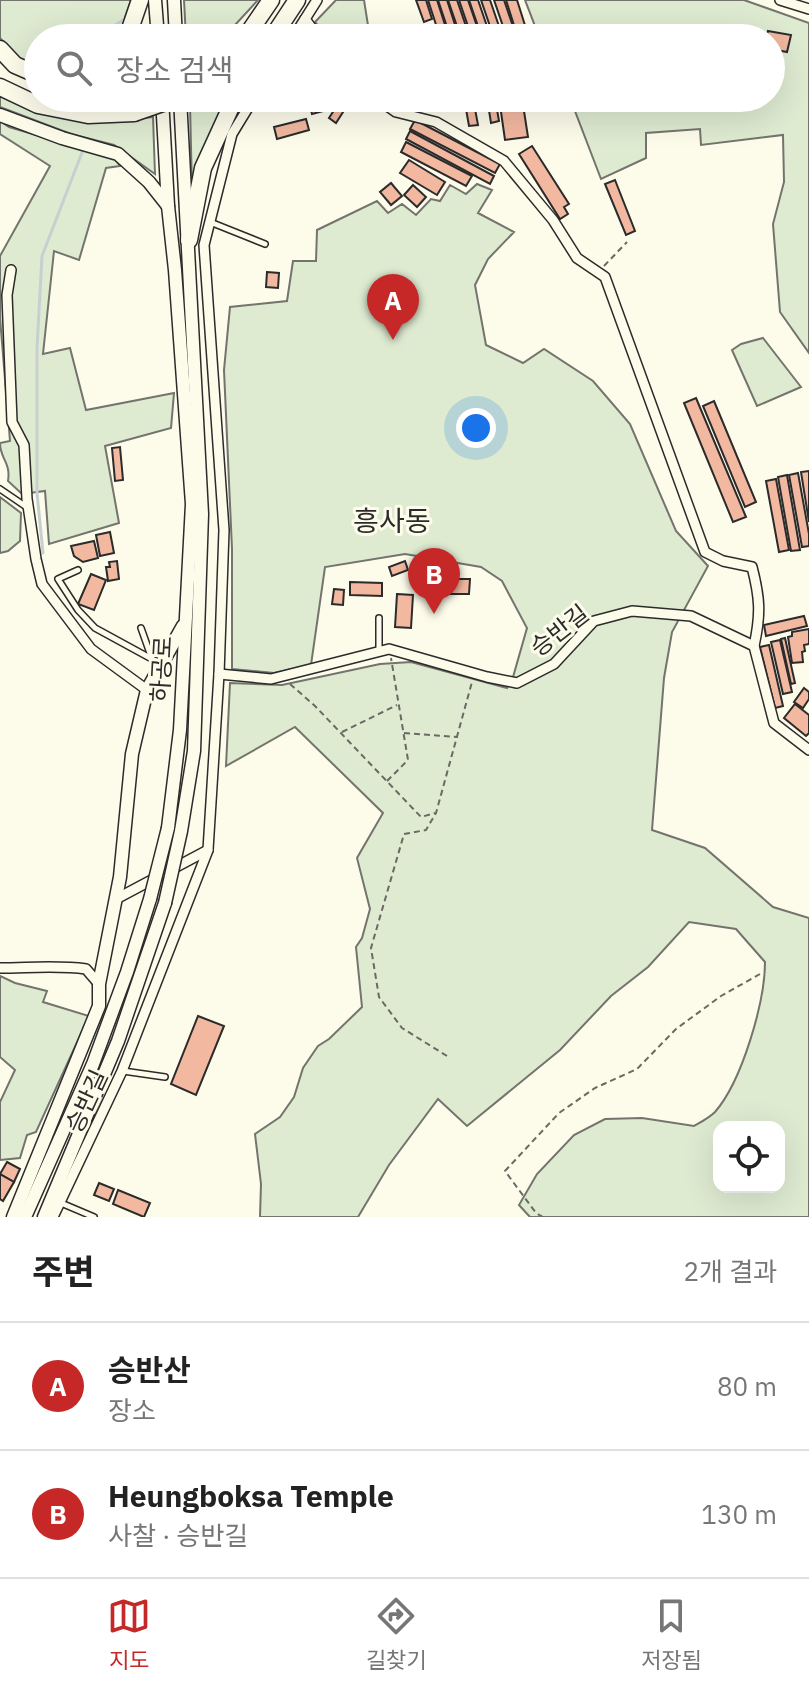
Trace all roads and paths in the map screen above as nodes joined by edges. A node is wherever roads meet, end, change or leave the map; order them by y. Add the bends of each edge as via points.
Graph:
1 (140, 0) edge
2 (155, 0) edge
3 (174, 0) edge
4 (271, 0) edge
5 (297, 0) edge
6 (317, 0) edge
7 (780, 0) edge
8 (809, 9) edge
9 (305, 19) junction
10 (132, 24) edge
11 (157, 24) edge
12 (175, 24) edge
13 (255, 24) edge
14 (281, 24) edge
15 (302, 24) edge
16 (309, 24) edge
17 (0, 49) edge
18 (24, 69) edge
19 (0, 87) edge
20 (24, 98) edge
21 (73, 112) edge
22 (137, 112) edge
23 (163, 112) edge
24 (179, 112) edge
25 (229, 112) edge
26 (245, 112) edge
27 (396, 112) edge
28 (0, 115) edge
29 (168, 206) junction
30 (209, 222) junction
31 (189, 240) junction
32 (627, 242) dead end
33 (265, 244) dead end
34 (11, 270) dead end
35 (598, 272) junction
36 (0, 489) edge
37 (29, 509) junction
38 (78, 570) dead end
39 (379, 618) dead end
40 (185, 623) junction
41 (141, 628) dead end
42 (754, 646) junction
43 (384, 650) junction
44 (157, 663) junction
45 (219, 674) junction
46 (474, 674) junction
47 (281, 676) junction
48 (147, 690) junction
49 (398, 705) junction
50 (341, 732) junction
51 (403, 733) junction
52 (458, 737) junction
53 (809, 750) edge
54 (387, 781) junction
55 (436, 813) junction
56 (175, 830) junction
57 (208, 850) junction
58 (116, 899) junction
59 (0, 968) edge
60 (760, 974) dead end
61 (99, 984) junction
62 (447, 1056) dead end
63 (122, 1071) junction
64 (165, 1077) dead end
65 (60, 1202) junction
66 (13, 1217) edge
67 (25, 1217) edge
68 (44, 1217) edge
69 (53, 1217) edge
70 (94, 1217) edge
71 (543, 1217) edge

1 - 10 highway
2 - 11 street
3 - 12 street
4 - 13 highway
5 - 14 highway
6 - 9 street
7 - 8 street
9 - 15 street
9 - 16 street
17 - 18 highway
19 - 20 highway, bridge
21 - 22 highway, bridge
23 - 29 street, 하공로
24 - 31 street, 하공로
25 - 31 highway via 203,168
26 - 30 street, 승반길 via 232,134
27 - 35 street via 436,122 504,161 577,258
28 - 29 street via 118,154
29 - 40 street, 하공로 via 192,504
30 - 33 lane
30 - 45 street, 승반길 via 204,245 224,530
31 - 56 street, 하공로 via 202,514 194,751
32 - 35 path
34 - 37 street via 7,295 12,422 24,445
35 - 42 street via 605,277 705,552 752,567 760,598
36 - 37 lane
37 - 48 street via 42,584 91,649
38 - 44 lane via 58,579 78,610 95,628
39 - 43 lane
40 - 44 street
40 - 56 street, 하공로
41 - 44 lane
42 - 46 street, 승반길 via 691,616 632,611 594,621 554,664 517,683
42 - 53 street via 774,723
43 - 46 street, 승반길
43 - 47 street
43 - 49 path
44 - 48 street
45 - 47 street
45 - 57 street, 승반길
46 - 52 path
47 - 50 path
48 - 58 street via 132,754
49 - 50 path
49 - 51 path
50 - 54 path
51 - 52 path
51 - 54 path via 408,760
52 - 55 path
54 - 55 path via 421,817
55 - 62 path via 426,830 404,834 371,948 379,997 402,1028
56 - 67 street, 하공로, bridge via 93,1064
56 - 68 street, 하공로, bridge via 165,903 118,1041
57 - 58 street
57 - 63 street, 승반길
58 - 61 street
59 - 61 street via 86,969
60 - 71 path via 676,1029 637,1069 595,1088 559,1113 505,1171
61 - 66 street via 99,1006
63 - 64 lane
63 - 65 street, 승반길
65 - 69 street, 승반길
65 - 70 lane

